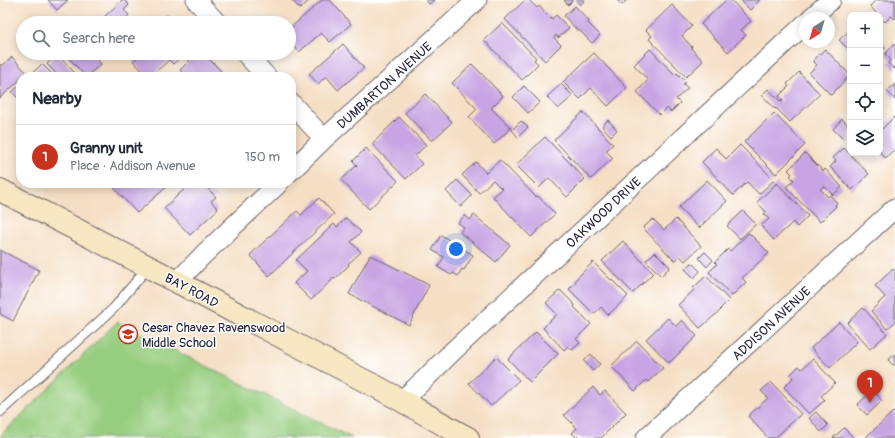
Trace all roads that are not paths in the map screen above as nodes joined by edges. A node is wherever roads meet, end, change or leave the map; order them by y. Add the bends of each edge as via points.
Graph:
1 (196, 0) edge
2 (477, 0) edge
3 (831, 0) edge
4 (818, 12) edge
5 (211, 16) edge
6 (799, 30) edge
7 (251, 60) edge
8 (262, 72) edge
9 (296, 108) edge
10 (324, 139) junction
11 (296, 166) edge
12 (273, 188) edge
13 (0, 190) edge
14 (895, 208) edge
15 (148, 267) junction
16 (177, 282) junction
17 (402, 400) junction
18 (0, 412) edge
19 (468, 438) edge
20 (646, 438) edge

1 - 5 street
2 - 10 street, DUMBARTON AVENUE
3 - 4 street
6 - 17 street, OAKWOOD DRIVE
7 - 8 street
9 - 10 street
10 - 11 street, DUMBARTON AVENUE
12 - 16 street
13 - 15 main road, BAY ROAD
14 - 20 street, ADDISON AVENUE
15 - 16 main road, BAY ROAD
15 - 18 lane via 114,308
16 - 17 main road, BAY ROAD
17 - 19 main road, BAY ROAD

